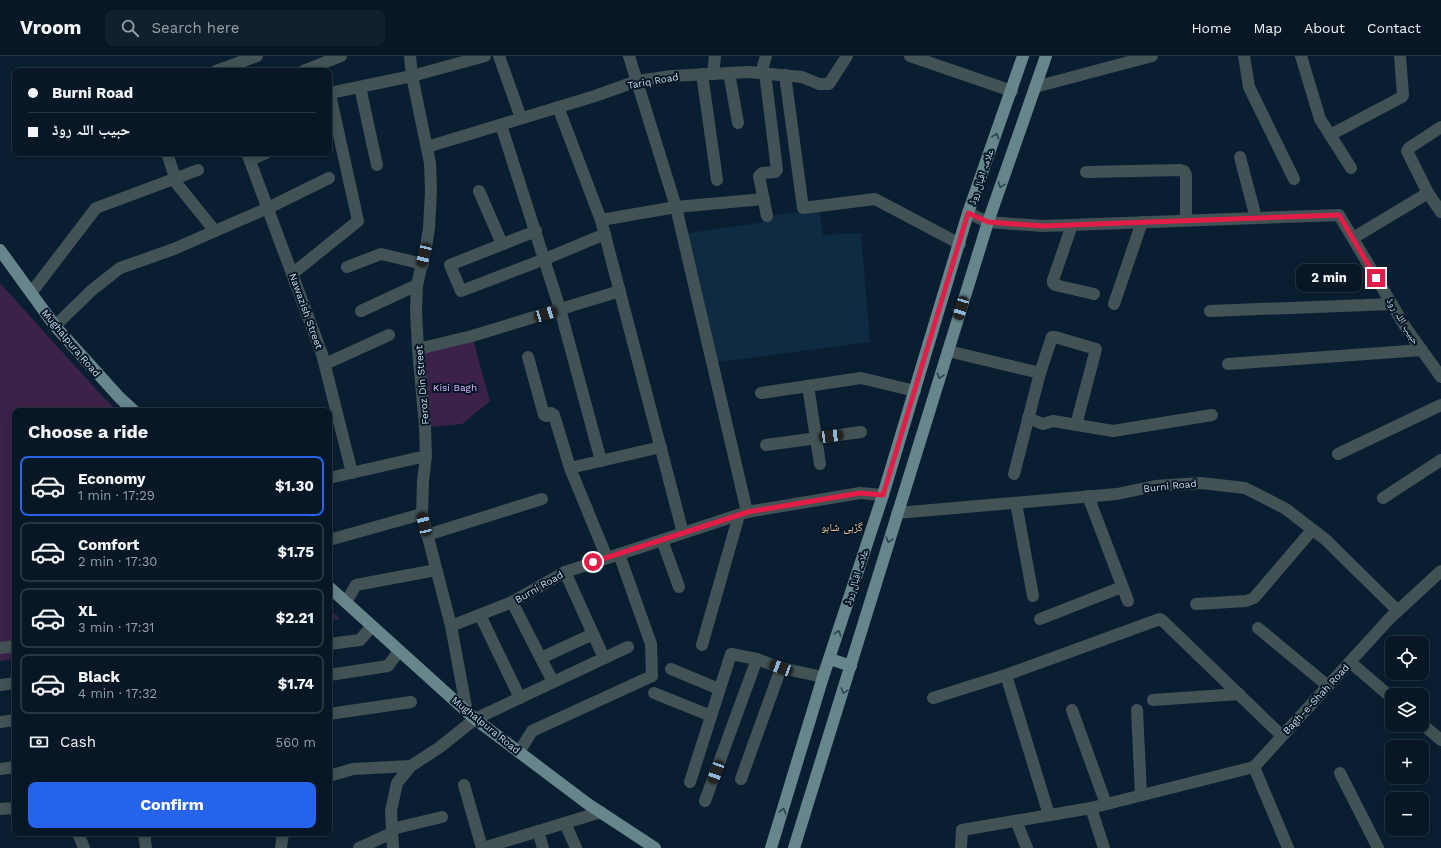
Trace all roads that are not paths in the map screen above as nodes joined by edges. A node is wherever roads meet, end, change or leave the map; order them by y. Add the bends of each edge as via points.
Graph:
1 (257, 56) edge
2 (341, 56) edge
3 (410, 56) edge
4 (485, 56) edge
5 (499, 56) edge
6 (629, 56) edge
7 (715, 56) edge
8 (766, 56) edge
9 (910, 56) edge
10 (1023, 56) edge
11 (1046, 56) edge
12 (1152, 56) edge
13 (1244, 56) edge
14 (1301, 56) edge
15 (1400, 56) edge
16 (844, 57) edge
17 (244, 58) edge
18 (323, 63) edge
19 (222, 68) edge
20 (310, 68) edge
21 (729, 73) junction
22 (763, 73) junction
23 (707, 74) junction
24 (786, 75) junction
25 (412, 76) junction
26 (636, 81) junction
27 (360, 87) junction
28 (1035, 87) junction
29 (1012, 91) junction
30 (332, 92) edge
31 (558, 107) junction
32 (522, 118) junction
33 (738, 123) dead end
34 (333, 125) edge
35 (501, 125) junction
36 (1441, 127) edge
37 (1330, 135) junction
38 (427, 146) junction
39 (168, 156) edge
40 (248, 156) edge
41 (1240, 157) dead end
42 (377, 165) dead end
43 (1351, 168) dead end
44 (198, 170) dead end
45 (1086, 172) dead end
46 (175, 178) junction
47 (329, 178) dead end
48 (1294, 179) dead end
49 (717, 180) dead end
50 (479, 191) dead end
51 (1434, 197) edge
52 (764, 199) junction
53 (268, 208) junction
54 (676, 208) junction
55 (1441, 212) edge
56 (968, 213) junction
57 (767, 216) dead end
58 (1256, 218) junction
59 (601, 220) junction
60 (1186, 220) junction
61 (988, 222) junction
62 (1142, 222) junction
63 (1072, 225) junction
64 (536, 230) junction
65 (215, 231) junction
66 (605, 234) junction
67 (1353, 238) junction
68 (502, 244) junction
69 (960, 244) junction
70 (0, 250) edge
71 (545, 259) junction
72 (422, 264) junction
73 (347, 267) dead end
74 (292, 274) junction
75 (417, 285) junction
76 (620, 291) junction
77 (31, 293) junction
78 (1094, 294) dead end
79 (1114, 304) dead end
80 (1392, 304) junction
81 (560, 309) junction
82 (360, 311) dead end
83 (1210, 311) dead end
84 (55, 326) junction
85 (389, 335) dead end
86 (418, 349) junction
87 (1422, 350) junction
88 (948, 351) junction
89 (528, 357) dead end
90 (325, 364) junction
91 (1228, 364) dead end
92 (1040, 373) junction
93 (1441, 377) edge
94 (808, 386) junction
95 (915, 390) junction
96 (761, 393) dead end
97 (1441, 405) edge
98 (131, 408) edge
99 (1212, 415) dead end
100 (1028, 418) junction
101 (1076, 425) junction
102 (861, 432) dead end
103 (816, 437) junction
104 (766, 445) dead end
105 (661, 447) junction
106 (1338, 454) dead end
107 (426, 456) junction
108 (1441, 460) edge
109 (601, 461) junction
110 (820, 464) dead end
111 (570, 468) junction
112 (352, 473) junction
113 (1014, 474) dead end
114 (332, 477) edge
115 (883, 495) junction
116 (1088, 496) junction
117 (1383, 498) dead end
118 (542, 499) dead end
119 (1016, 503) junction
120 (743, 513) junction
121 (898, 513) junction
122 (422, 514) junction
123 (1312, 530) junction
124 (683, 533) junction
125 (426, 535) junction
126 (332, 539) edge
127 (662, 540) junction
128 (619, 554) junction
129 (607, 558) junction
130 (436, 570) junction
131 (1441, 571) edge
132 (564, 572) junction
133 (1122, 586) junction
134 (680, 587) dead end
135 (332, 590) edge
136 (1033, 596) dead end
137 (1128, 601) dead end
138 (346, 602) junction
139 (512, 602) junction
140 (1196, 604) dead end
141 (1398, 611) junction
142 (480, 615) junction
143 (1040, 619) dead end
144 (372, 626) junction
145 (451, 626) junction
146 (1258, 628) dead end
147 (593, 634) junction
148 (332, 644) edge
149 (702, 645) dead end
150 (12, 646) edge
151 (628, 647) dead end
152 (0, 648) edge
153 (399, 651) junction
154 (541, 658) junction
155 (604, 658) junction
156 (757, 658) junction
157 (830, 659) junction
158 (1350, 662) junction
159 (851, 666) junction
160 (781, 668) junction
161 (671, 669) dead end
162 (332, 675) edge
163 (1006, 675) junction
164 (823, 677) junction
165 (553, 682) junction
166 (12, 684) edge
167 (0, 685) edge
168 (1328, 686) junction
169 (719, 689) junction
170 (1385, 692) edge
171 (654, 693) dead end
172 (1239, 694) junction
173 (520, 698) junction
174 (933, 698) dead end
175 (1153, 700) dead end
176 (411, 702) dead end
177 (1072, 710) dead end
178 (1137, 710) dead end
179 (332, 714) edge
180 (471, 715) junction
181 (710, 716) junction
182 (12, 720) edge
183 (0, 722) edge
184 (1429, 730) edge
185 (1282, 736) junction
186 (1441, 740) edge
187 (519, 752) junction
188 (411, 766) junction
189 (1254, 766) junction
190 (12, 767) edge
191 (0, 769) edge
192 (1340, 773) dead end
193 (332, 775) edge
194 (741, 780) dead end
195 (690, 782) dead end
196 (464, 786) dead end
197 (1141, 795) junction
198 (705, 801) dead end
199 (1106, 804) junction
200 (12, 808) edge
201 (1090, 808) junction
202 (0, 809) edge
203 (601, 812) junction
204 (1049, 815) junction
205 (442, 817) dead end
206 (1016, 821) junction
207 (565, 823) junction
208 (392, 831) junction
209 (538, 831) junction
210 (79, 836) edge
211 (144, 836) edge
212 (283, 836) edge
213 (84, 848) edge
214 (146, 848) edge
215 (281, 848) edge
216 (359, 848) edge
217 (393, 848) edge
218 (482, 848) edge
219 (543, 848) edge
220 (576, 848) edge
221 (655, 848) edge
222 (772, 848) edge
223 (794, 848) edge
224 (961, 848) edge
225 (1027, 848) edge
226 (1104, 848) edge
227 (1288, 848) edge
228 (1378, 848) edge

1 - 17 street
2 - 18 street
3 - 25 street, Feroz Din Street
4 - 25 street
5 - 32 street
6 - 26 street
7 - 23 street
8 - 22 street
9 - 29 street
10 - 29 main road, علامہ اقبال روڈ
11 - 28 main road, علامہ اقبال روڈ
12 - 28 street
13 - 48 street via 1249,87
14 - 37 street via 1320,119
15 - 37 street via 1402,97
16 - 24 street, Tariq Road via 829,84 819,84 802,77
17 - 19 street
18 - 20 street
21 - 22 street, Tariq Road
21 - 23 street, Tariq Road
21 - 33 street
22 - 24 street, Tariq Road
22 - 52 street via 777,170 760,174
23 - 26 street, Tariq Road
23 - 49 street
24 - 69 street via 803,208 875,199
25 - 27 street
25 - 38 street, Feroz Din Street
26 - 31 street, Tariq Road
26 - 54 street
27 - 30 street
27 - 42 street
28 -> 61 main road, علامہ اقبال روڈ
56 -> 29 main road, علامہ اقبال روڈ
31 - 32 street, Tariq Road
31 - 59 street
32 - 35 street, Tariq Road
34 - 74 street via 358,221
35 - 38 street, Tariq Road
35 - 64 street
36 - 51 street via 1407,151
37 - 43 street
38 - 72 street, Feroz Din Street via 431,191 429,228
39 - 46 street
40 - 53 street, Nawazish Street
41 - 58 street
44 - 46 street
45 - 60 street via 1184,171
46 - 65 street via 177,184
46 - 77 street via 96,208
47 - 53 street
50 - 68 street
51 - 55 street
51 - 67 street
52 - 54 street
52 - 57 street
53 - 65 street
53 - 74 street, Nawazish Street
54 - 59 street
54 - 120 street
56 - 61 street
56 - 69 main road, علامہ اقبال روڈ
58 - 60 street, حبیب اللہ روڈ
58 - 67 street, حبیب اللہ روڈ via 1339,215
59 - 66 street
60 - 62 street, حبیب اللہ روڈ
61 - 63 street, حبیب اللہ روڈ via 1043,226
61 - 88 main road, علامہ اقبال روڈ
62 - 63 street, حبیب اللہ روڈ
62 - 79 street
63 - 78 street via 1053,283
64 - 68 street
64 - 71 street
65 - 84 street via 120,268 92,290
66 - 71 street
66 - 76 street
67 - 80 street, حبیب اللہ روڈ
68 - 71 street via 450,265 461,291
69 - 95 main road, علامہ اقبال روڈ
70 - 77 main road, Mughalpura Road
71 - 81 street
72 - 73 street via 381,254
72 - 75 street, Feroz Din Street
74 - 90 street, Nawazish Street
75 - 82 street
75 - 86 street, Feroz Din Street
76 - 81 street
76 - 105 street
77 - 84 main road, Mughalpura Road
80 - 83 street
80 - 87 street, حبیب اللہ روڈ
81 - 86 street via 472,336
81 - 109 street
84 - 98 main road, Mughalpura Road
85 - 90 street
86 - 107 street, Feroz Din Street via 426,427
87 - 91 street
87 - 93 street, حبیب اللہ روڈ
88 - 92 street
88 -> 121 main road, علامہ اقبال روڈ
89 - 111 street via 544,415 554,415
90 - 112 street, Nawazish Street
92 - 100 street
92 - 101 street via 1052,337 1096,349
94 - 95 street via 862,378
94 - 96 street
94 - 103 street
95 - 115 main road, علامہ اقبال روڈ
97 - 106 street
99 - 101 street via 1113,431
100 - 101 street via 1043,424 1053,421
100 - 113 street
102 - 103 street
103 - 104 street
103 - 110 street
105 - 109 street
105 - 124 street
107 - 112 street
107 - 122 street, Feroz Din Street
108 - 117 street
109 - 111 street
111 - 129 street
112 - 114 street
115 - 120 street, Burni Road via 860,493
157 -> 115 main road, علامہ اقبال روڈ
116 - 119 street, Burni Road
116 - 123 street, Burni Road via 1202,482 1245,488 1286,509
116 - 133 street
118 - 125 street
119 - 121 street, Burni Road
119 - 136 street
120 - 124 street, Burni Road
120 - 149 street
121 -> 159 main road, علامہ اقبال روڈ
122 - 125 street, Feroz Din Street
122 - 126 street
123 - 140 street via 1254,598 1246,601
123 - 141 street, Burni Road via 1326,540
124 - 127 street, Burni Road
125 - 130 street, Feroz Din Street
127 - 128 street, Burni Road
127 - 134 street
128 - 129 street, Burni Road
128 - 187 street via 651,644 652,676 532,731
129 - 132 street, Burni Road
130 - 138 street via 356,585
130 - 145 street, Feroz Din Street
131 - 141 street, Bagh-e-Shah Road
132 - 139 street, Burni Road
132 - 147 street
133 - 137 street
133 - 143 street
135 - 138 main road, Mughalpura Road
138 - 144 main road, Mughalpura Road
139 - 142 street, Burni Road
139 - 154 street
141 - 158 street, Bagh-e-Shah Road
142 - 145 street, Burni Road
142 - 173 street
144 - 148 street via 360,640
144 - 153 main road, Mughalpura Road
145 - 180 street, Feroz Din Street
146 - 168 street
147 - 154 street
147 - 155 street
150 - 152 street
151 - 155 street
153 - 162 street via 388,666
153 - 180 main road, Mughalpura Road
154 - 165 street
155 - 165 street
156 - 160 street
156 - 169 street via 731,654
156 - 198 street
157 - 159 main road
157 - 164 main road, علامہ اقبال روڈ
158 - 168 street, Bagh-e-Shah Road
158 - 170 street
159 -> 223 main road, علامہ اقبال روڈ
160 - 164 street
160 - 194 street
161 - 169 street
163 - 172 street via 1160,619
163 - 174 street
163 - 204 street
222 -> 164 main road, علامہ اقبال روڈ
165 - 173 street
166 - 167 street
168 - 185 street, Bagh-e-Shah Road
169 - 181 street
171 - 181 street
172 - 175 street
172 - 185 street
173 - 180 street
176 - 179 street
177 - 199 street
178 - 197 street
180 - 187 main road, Mughalpura Road
180 - 188 street via 440,747
181 - 195 street
182 - 183 street
184 - 186 street
185 - 189 street, Bagh-e-Shah Road
187 - 203 main road, Mughalpura Road
188 - 193 street via 353,769
188 - 208 street via 397,783 391,811
189 - 197 street
189 - 227 street
190 - 191 street
192 - 228 street
196 - 218 street
197 - 199 street
199 - 201 street
200 - 202 street
201 - 204 street
201 - 226 street
203 - 207 street
203 - 221 main road, Mughalpura Road
204 - 206 street
205 - 208 street
206 - 224 street via 962,830
206 - 225 street
207 - 209 street
207 - 220 street
208 - 216 street
208 - 217 street
209 - 218 street
209 - 219 street
210 - 213 street
211 - 214 street
212 - 215 street

